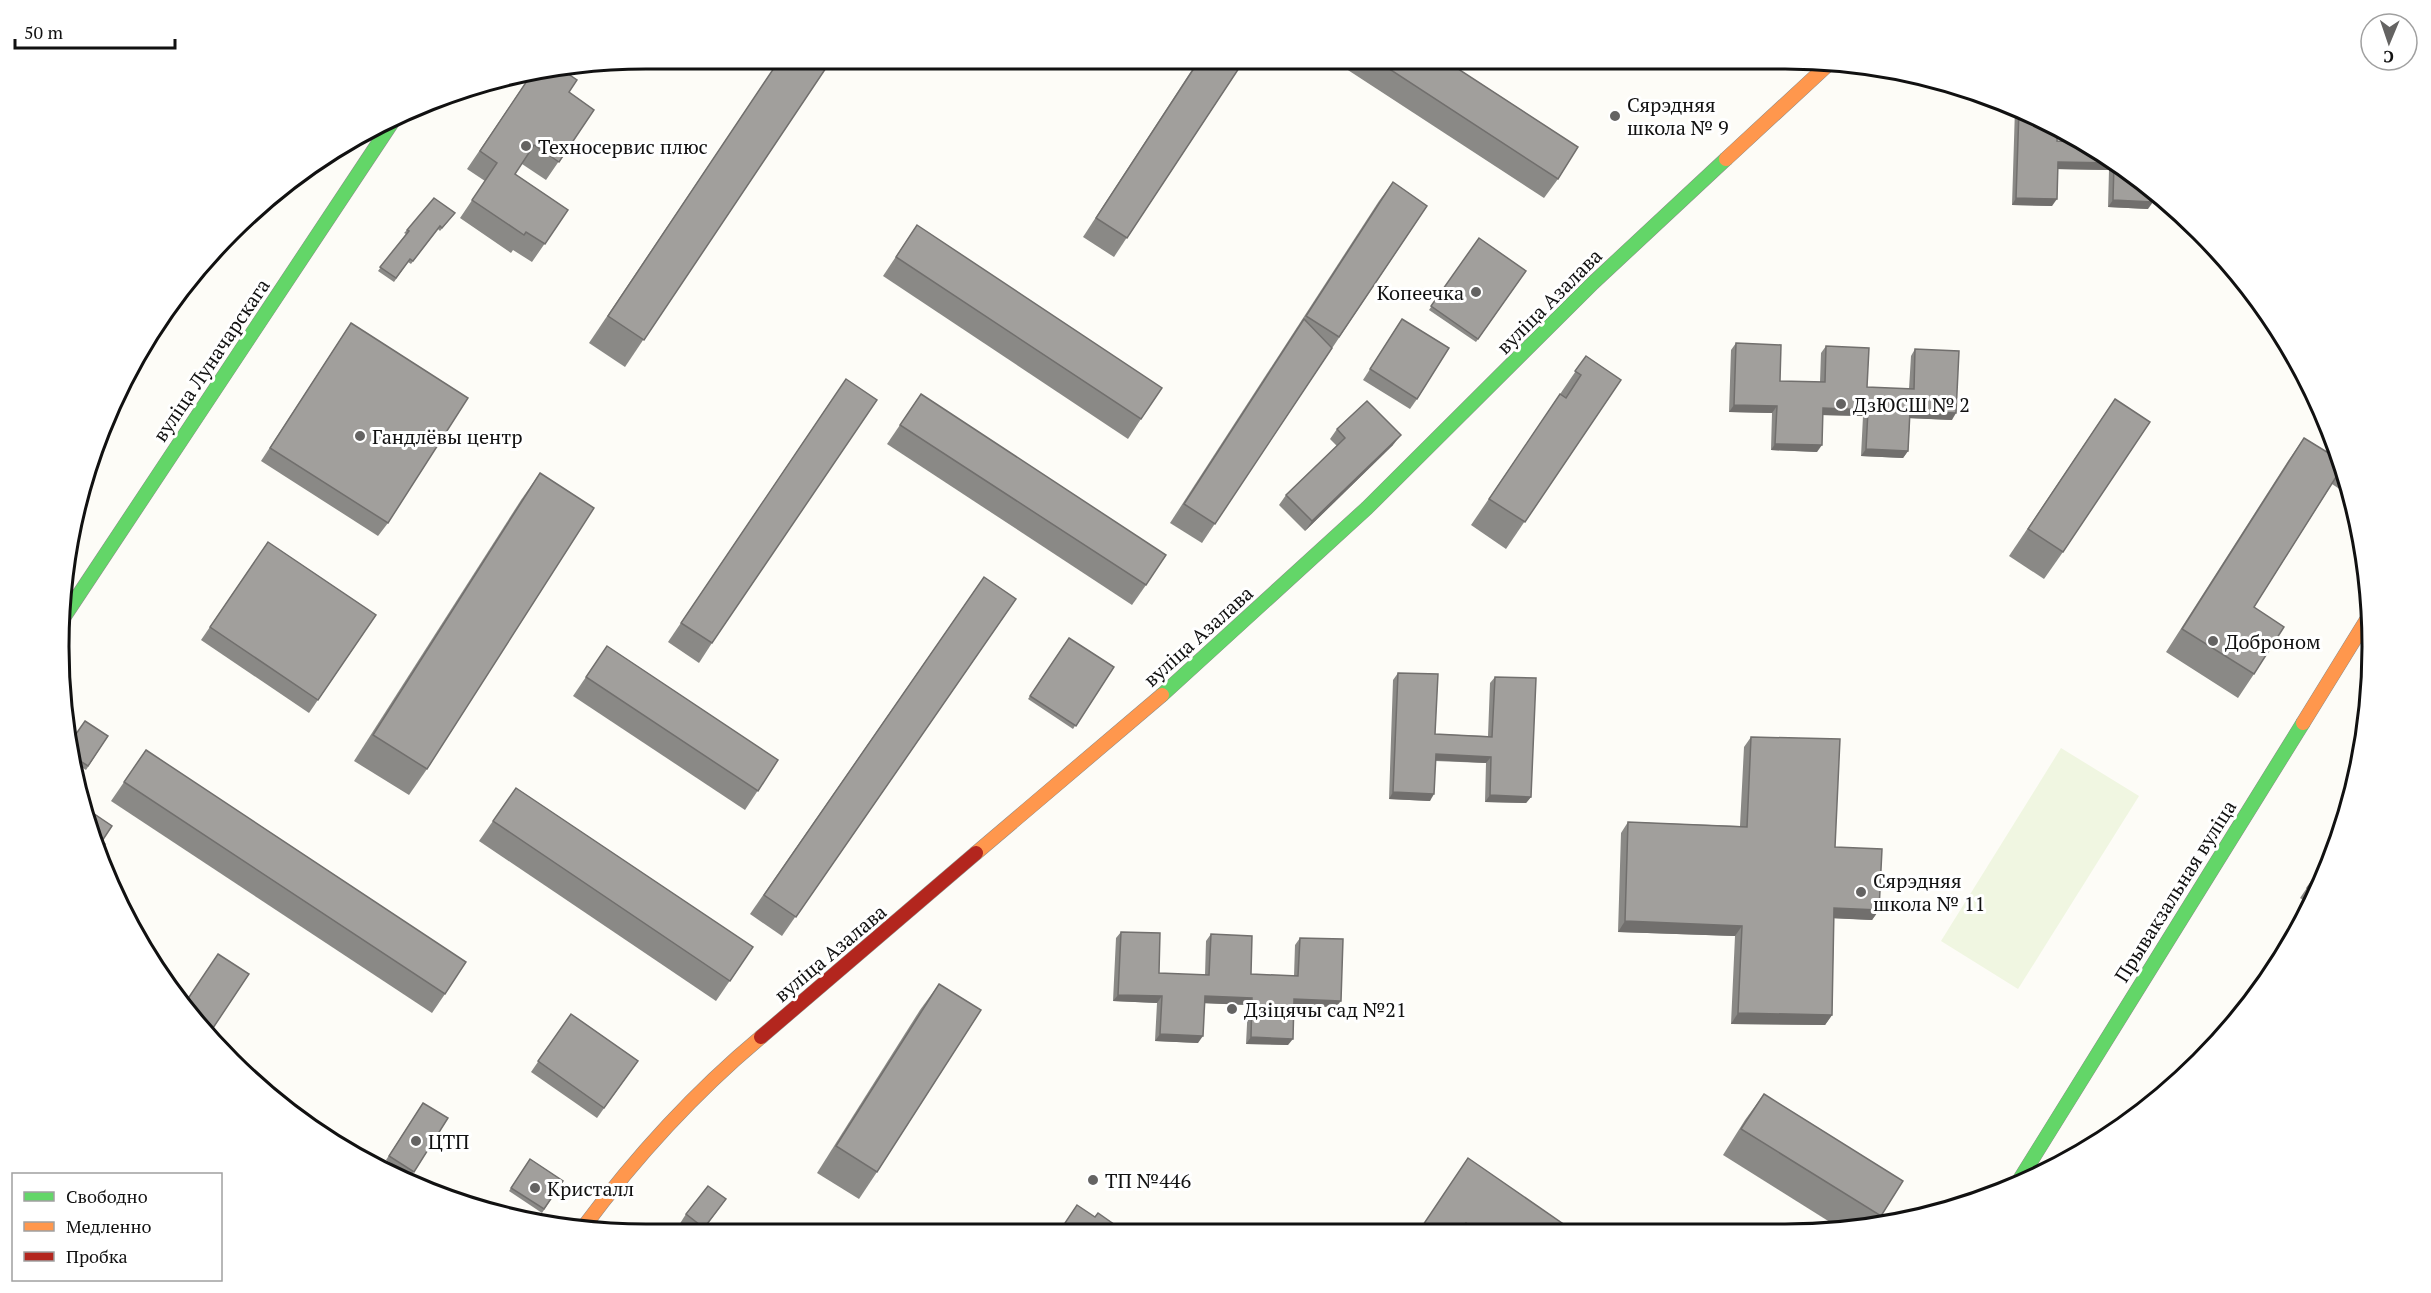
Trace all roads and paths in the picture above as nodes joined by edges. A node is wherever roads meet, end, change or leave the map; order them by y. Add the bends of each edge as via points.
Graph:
1 (1822, 70) edge
2 (386, 132) edge
3 (70, 608) edge
4 (2362, 628) edge
5 (2024, 1171) edge
6 (588, 1221) edge

1 - 6 street, вуліца Азалава via 1593,284 1367,508 1221,641 730,1064 621,1178
2 - 3 street, вуліца Луначарскага
4 - 5 street, Прывакзальная вуліца

